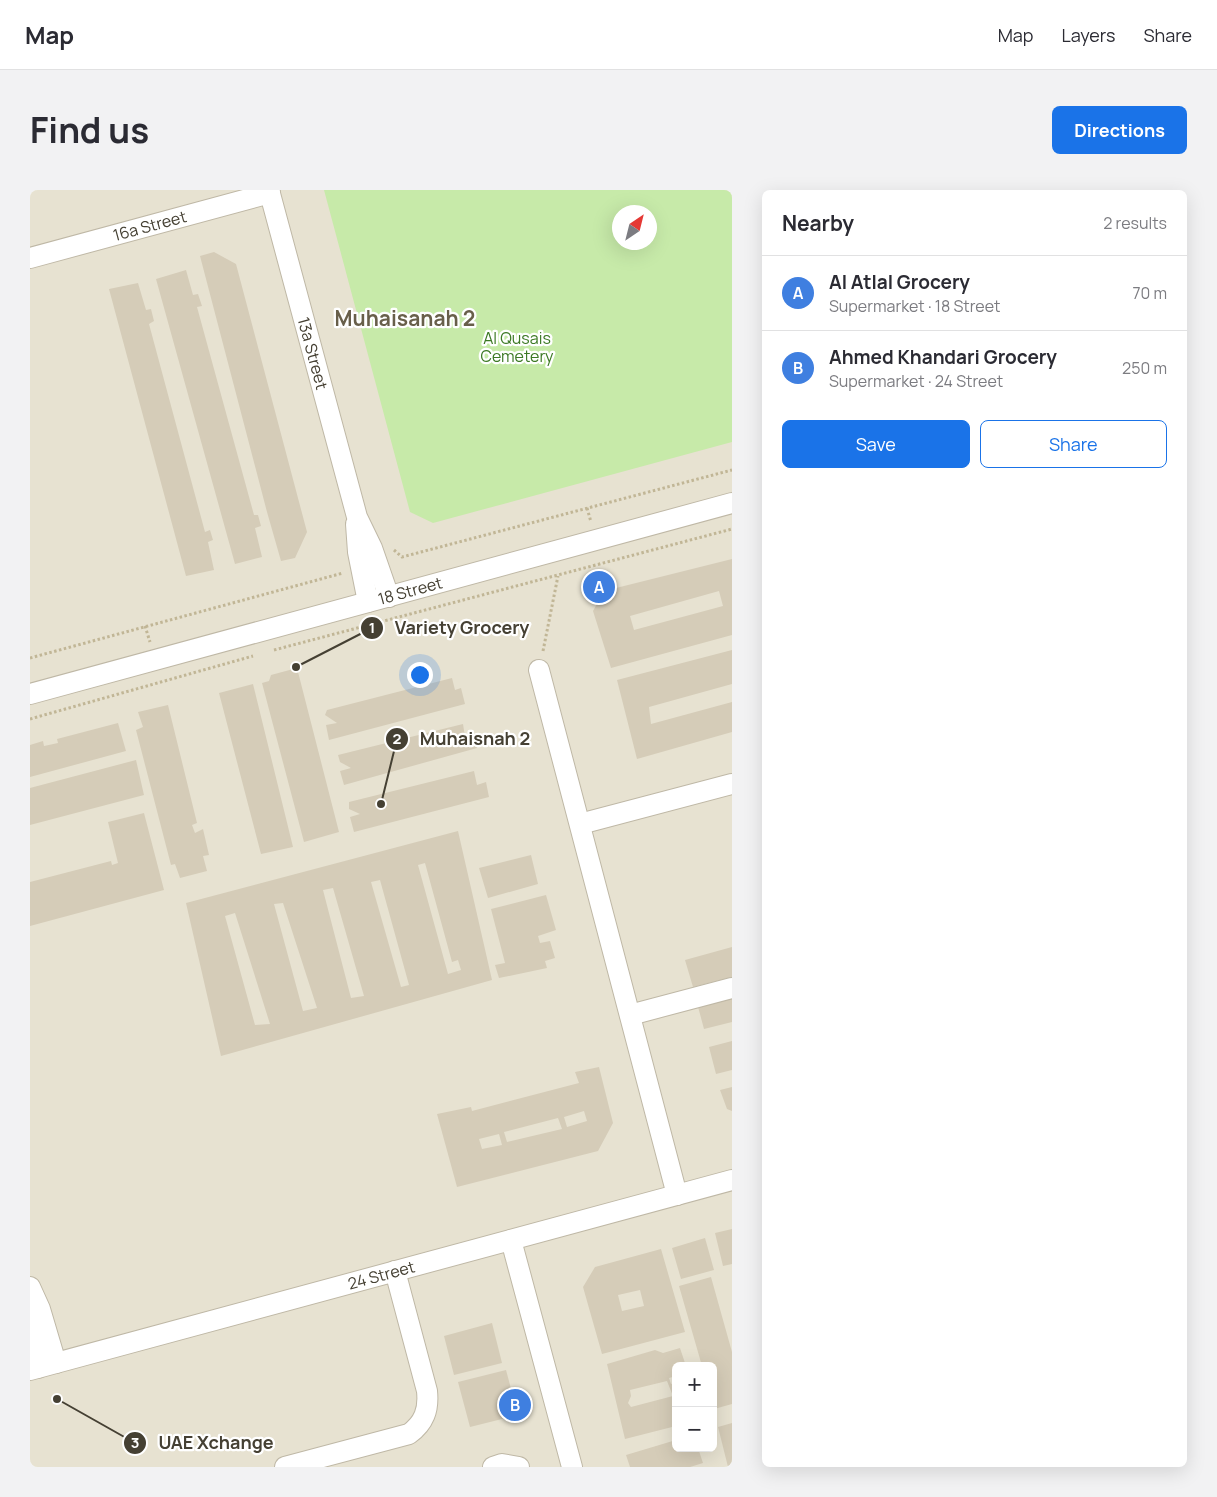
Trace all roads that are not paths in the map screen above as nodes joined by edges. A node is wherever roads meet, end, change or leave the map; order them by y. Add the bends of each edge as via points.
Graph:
1 (269, 192) edge
2 (30, 258) edge
3 (732, 503) edge
4 (357, 517) junction
5 (389, 597) junction
6 (368, 602) junction
7 (539, 670) road end
8 (30, 694) edge
9 (732, 784) edge
10 (580, 824) junction
11 (732, 988) edge
12 (630, 1015) junction
13 (732, 1180) edge
14 (677, 1194) junction
15 (511, 1240) junction
16 (395, 1271) junction
17 (30, 1287) edge
18 (30, 1318) edge
19 (41, 1367) edge
20 (285, 1467) edge
21 (494, 1467) edge
22 (519, 1467) edge
23 (572, 1467) edge

1 - 2 street, 16a Street
1 - 4 street, 13a Street
3 - 5 street, 18 Street
4 - 5 street, 13a Street
4 - 6 street, 13a Street via 356,538
5 - 6 street, 18 Street
6 - 8 street, 18 Street
7 - 10 street
9 - 10 street
10 - 12 street
11 - 12 street
12 - 14 street
13 - 14 street, 24 Street
14 - 15 street, 24 Street
15 - 16 street, 24 Street
15 - 23 street
16 - 19 street, 24 Street
16 - 20 street via 427,1391 423,1420 409,1434
17 - 19 street via 40,1309
18 - 19 street
21 - 22 street via 502,1464

